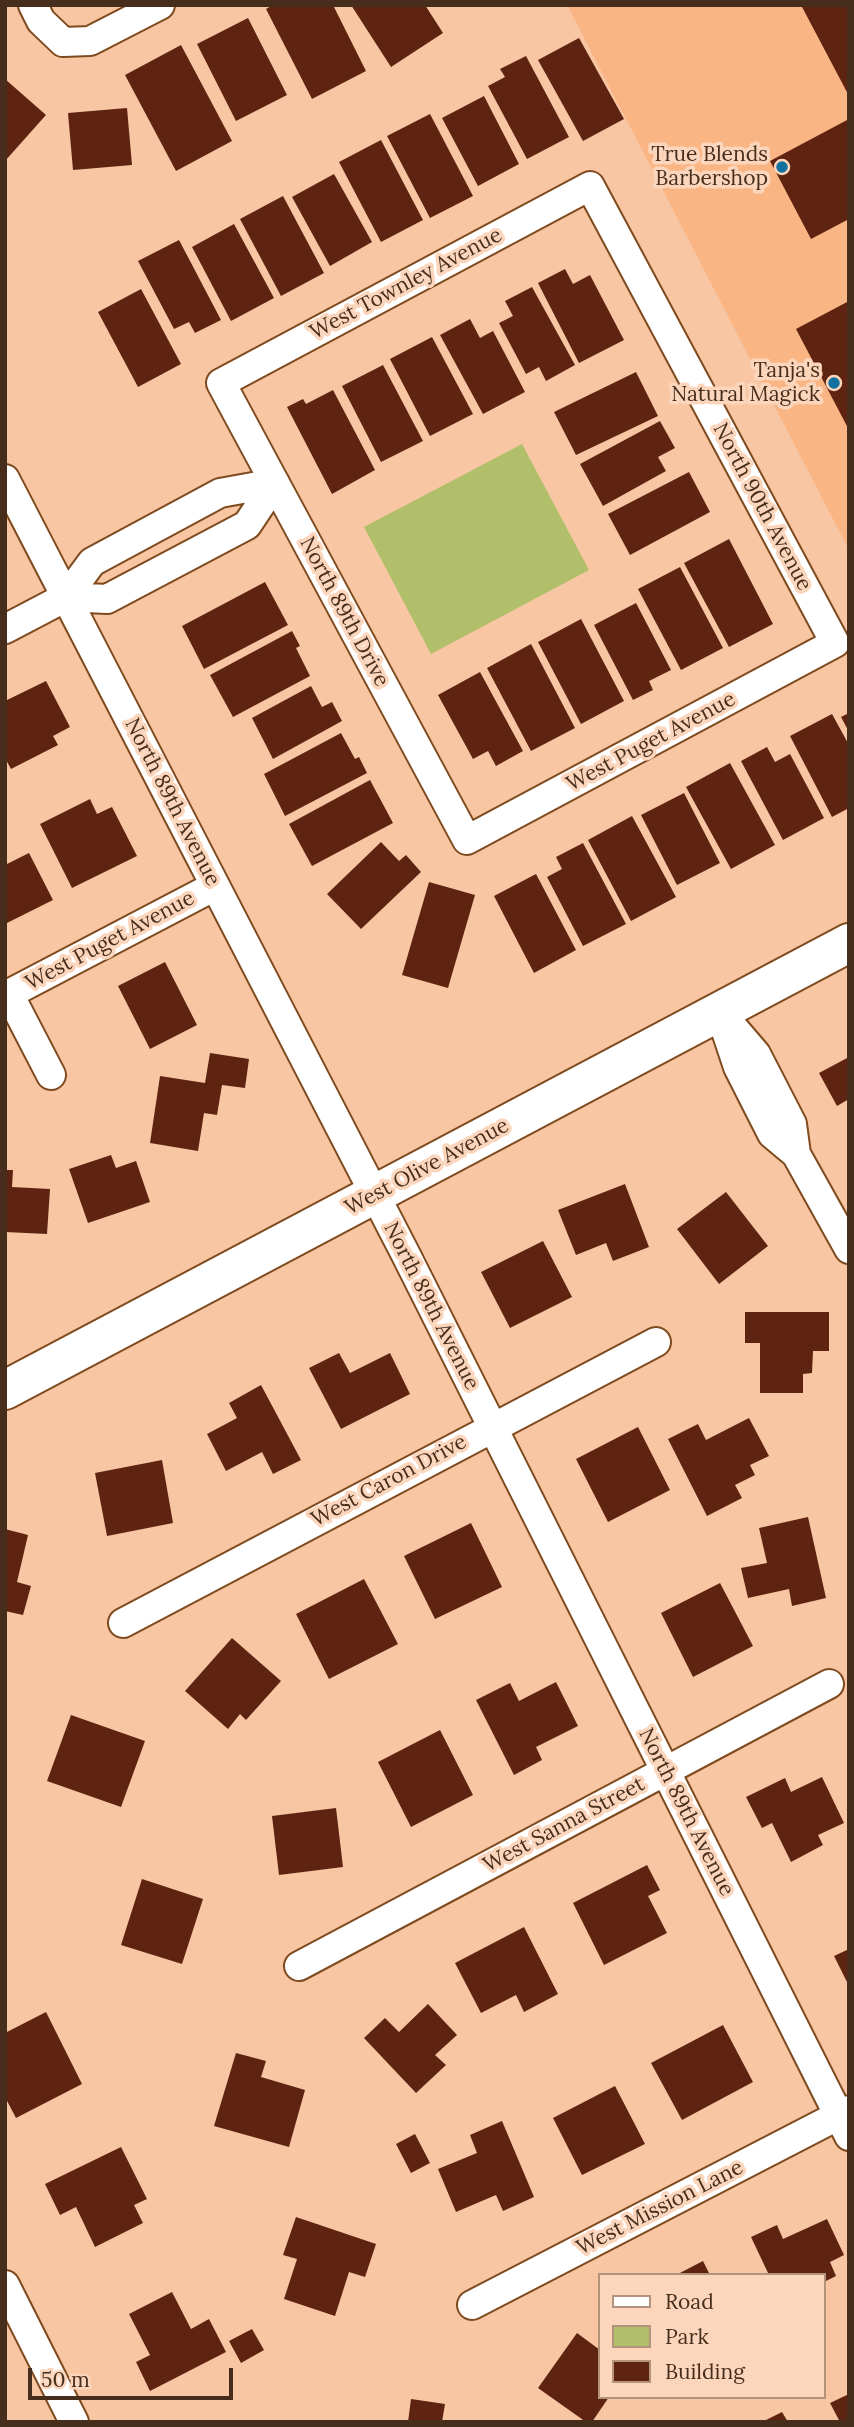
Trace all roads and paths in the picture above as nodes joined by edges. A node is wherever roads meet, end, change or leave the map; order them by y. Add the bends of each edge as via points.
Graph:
1 (33, 5) edge
2 (160, 5) edge
3 (590, 186) joint
4 (221, 383) joint
5 (5, 479) edge
6 (275, 483) junction
7 (152, 530) junction
8 (170, 566) junction
9 (66, 597) junction
10 (5, 629) edge
11 (835, 643) joint
12 (467, 840) joint
13 (215, 886) junction
14 (849, 943) edge
15 (7, 995) edge
16 (720, 1012) junction
17 (51, 1075) dead end
18 (375, 1195) junction
19 (849, 1249) edge
20 (656, 1342) dead end
21 (5, 1390) edge
22 (492, 1427) junction
23 (123, 1623) dead end
24 (829, 1684) dead end
25 (665, 1771) junction
26 (299, 1966) dead end
27 (845, 2120) edge
28 (5, 2285) edge
29 (472, 2305) dead end
30 (75, 2422) edge

1 - 2 street via 41,21 63,42 90,41
3 - 4 street, West Townley Avenue
3 - 11 street, North 90th Avenue
4 - 6 street, North 89th Drive
5 - 9 street, North 89th Avenue
6 - 7 street via 220,493
6 - 8 street via 247,525
6 - 12 street, North 89th Drive
7 - 8 street
7 - 9 street via 92,562
8 - 9 street via 107,599
9 - 10 street
9 - 13 street, North 89th Avenue
11 - 12 street, West Puget Avenue
13 - 15 street, West Puget Avenue
13 - 18 street, North 89th Avenue
14 - 16 main road, West Olive Avenue
15 - 17 street
16 - 18 main road, West Olive Avenue
16 - 19 street via 756,1054 792,1124 796,1154
18 - 21 main road, West Olive Avenue
18 - 22 street, North 89th Avenue
20 - 22 street, West Caron Drive
22 - 23 street, West Caron Drive
22 - 25 street, North 89th Avenue
24 - 25 street, West Sanna Street
25 - 26 street, West Sanna Street
25 - 27 street, North 89th Avenue
27 - 29 street, West Mission Lane
28 - 30 street

